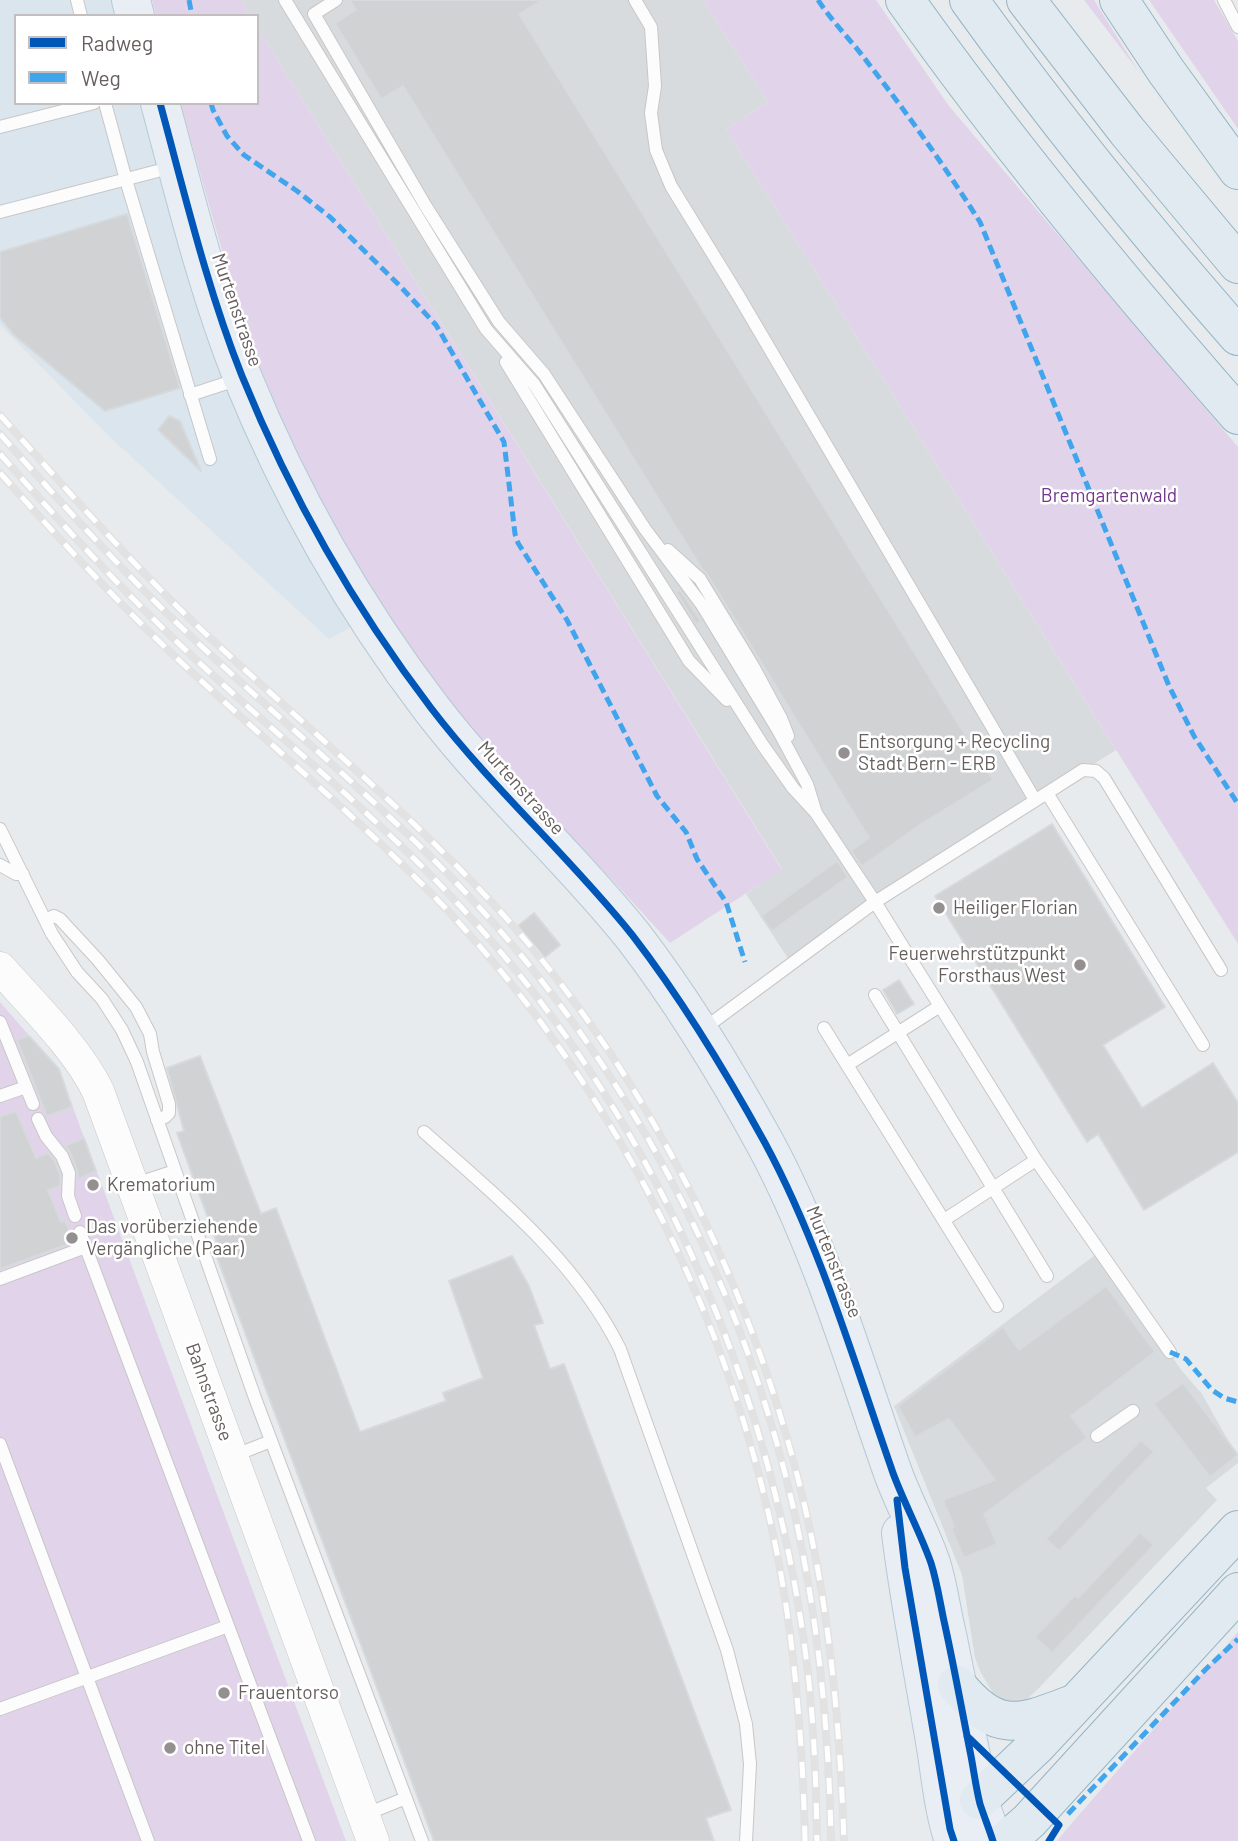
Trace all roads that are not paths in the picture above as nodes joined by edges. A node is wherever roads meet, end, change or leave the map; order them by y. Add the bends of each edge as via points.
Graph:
1 (285, 0) edge
2 (336, 0) edge
3 (635, 0) edge
4 (905, 0) edge
5 (969, 0) edge
6 (1027, 0) edge
7 (1119, 0) edge
8 (1224, 0) edge
9 (1238, 27) edge
10 (86, 105) edge
11 (106, 105) edge
12 (161, 105) edge
13 (0, 127) edge
14 (177, 166) junction
15 (1238, 170) edge
16 (126, 180) junction
17 (0, 212) edge
18 (1238, 264) edge
19 (1238, 336) edge
20 (243, 378) junction
21 (190, 396) junction
22 (1238, 415) edge
23 (210, 459) dead end
24 (1041, 797) junction
25 (816, 813) junction
26 (0, 829) edge
27 (0, 864) edge
28 (23, 874) junction
29 (875, 902) junction
30 (45, 920) junction
31 (0, 968) edge
32 (1222, 970) dead end
33 (875, 995) dead end
34 (940, 1006) junction
35 (0, 1022) edge
36 (824, 1028) dead end
37 (699, 1032) junction
38 (898, 1033) junction
39 (1203, 1045) dead end
40 (846, 1065) junction
41 (26, 1087) junction
42 (0, 1096) edge
43 (33, 1104) dead end
44 (38, 1119) dead end
45 (157, 1120) junction
46 (424, 1132) dead end
47 (1036, 1160) junction
48 (175, 1171) junction
49 (132, 1186) junction
50 (993, 1188) junction
51 (75, 1216) dead end
52 (944, 1220) junction
53 (80, 1232) dead end
54 (86, 1248) junction
55 (1047, 1276) dead end
56 (0, 1279) edge
57 (997, 1306) dead end
58 (1170, 1352) dead end
59 (1133, 1411) dead end
60 (1097, 1436) dead end
61 (271, 1441) junction
62 (0, 1444) edge
63 (233, 1456) junction
64 (894, 1476) junction
65 (1238, 1530) edge
66 (1238, 1592) edge
67 (228, 1626) junction
68 (87, 1678) junction
69 (957, 1685) junction
70 (1075, 1704) junction
71 (0, 1709) edge
72 (406, 1798) junction
73 (979, 1800) junction
74 (368, 1828) edge
75 (948, 1837) edge
76 (148, 1841) edge
77 (309, 1841) edge
78 (422, 1841) edge
79 (746, 1841) edge
80 (993, 1841) edge
81 (1006, 1841) edge

1 - 25 lane via 486,329 534,384 747,720 793,788
2 - 25 lane via 314,14 418,193 499,322 544,374 645,528 702,605 778,730 807,784
3 - 24 lane via 651,27 655,86 651,113 656,150 671,186
4 - 22 highway via 1061,206
5 - 19 highway via 1090,161
6 - 18 highway via 1127,131
7 - 15 highway
8 - 9 lane
10 - 13 lane
11 - 16 lane
12 - 14 main road, Murtenstrasse
14 - 16 lane
14 - 20 main road, Murtenstrasse via 210,284
16 - 17 lane
16 - 21 lane
20 - 21 lane
20 - 37 main road, Murtenstrasse via 316,529 396,659 468,754 632,936
21 - 23 lane
24 - 29 lane
24 - 32 lane via 1083,771 1100,773
24 - 39 lane
25 - 29 lane
26 - 28 lane
27 - 28 lane
28 - 30 lane
29 - 34 lane
29 - 37 lane
30 - 45 lane via 77,972 122,1030
30 - 45 lane via 60,919 136,1007 150,1034 169,1104 169,1113
31 - 49 street, Bahnstrasse via 90,1076
33 - 38 lane
34 - 38 lane
34 - 47 lane
35 - 41 lane
36 - 40 lane
37 - 64 main road, Murtenstrasse via 768,1148 798,1213 859,1368
38 - 40 lane
38 - 50 lane
40 - 52 lane
41 - 42 lane
41 - 43 lane
44 - 51 lane via 69,1173 68,1196
45 - 48 lane
46 - 79 lane via 549,1249 591,1300 620,1349 731,1662 750,1764
47 - 50 lane
47 - 58 lane
48 - 49 lane
48 - 61 lane
49 - 63 street, Bahnstrasse
50 - 52 lane
50 - 55 lane
52 - 57 lane
53 - 54 lane
54 - 56 lane
54 - 67 lane
59 - 60 lane
61 - 63 lane
61 - 72 lane
62 - 68 lane
63 - 74 street, Bahnstrasse
64 - 69 main road, Murtenstrasse via 931,1565
64 - 75 main road, Murtenstrasse
65 - 70 highway
66 - 81 highway
67 - 68 lane
67 - 77 lane
68 - 71 lane
68 - 76 lane
69 - 70 highway via 971,1703 1003,1719 1033,1719
69 - 73 main road, Murtenstrasse
70 - 73 highway
72 - 74 lane
72 - 78 lane
73 - 75 main road, Murtenstrasse
73 - 80 main road, Murtenstrasse

